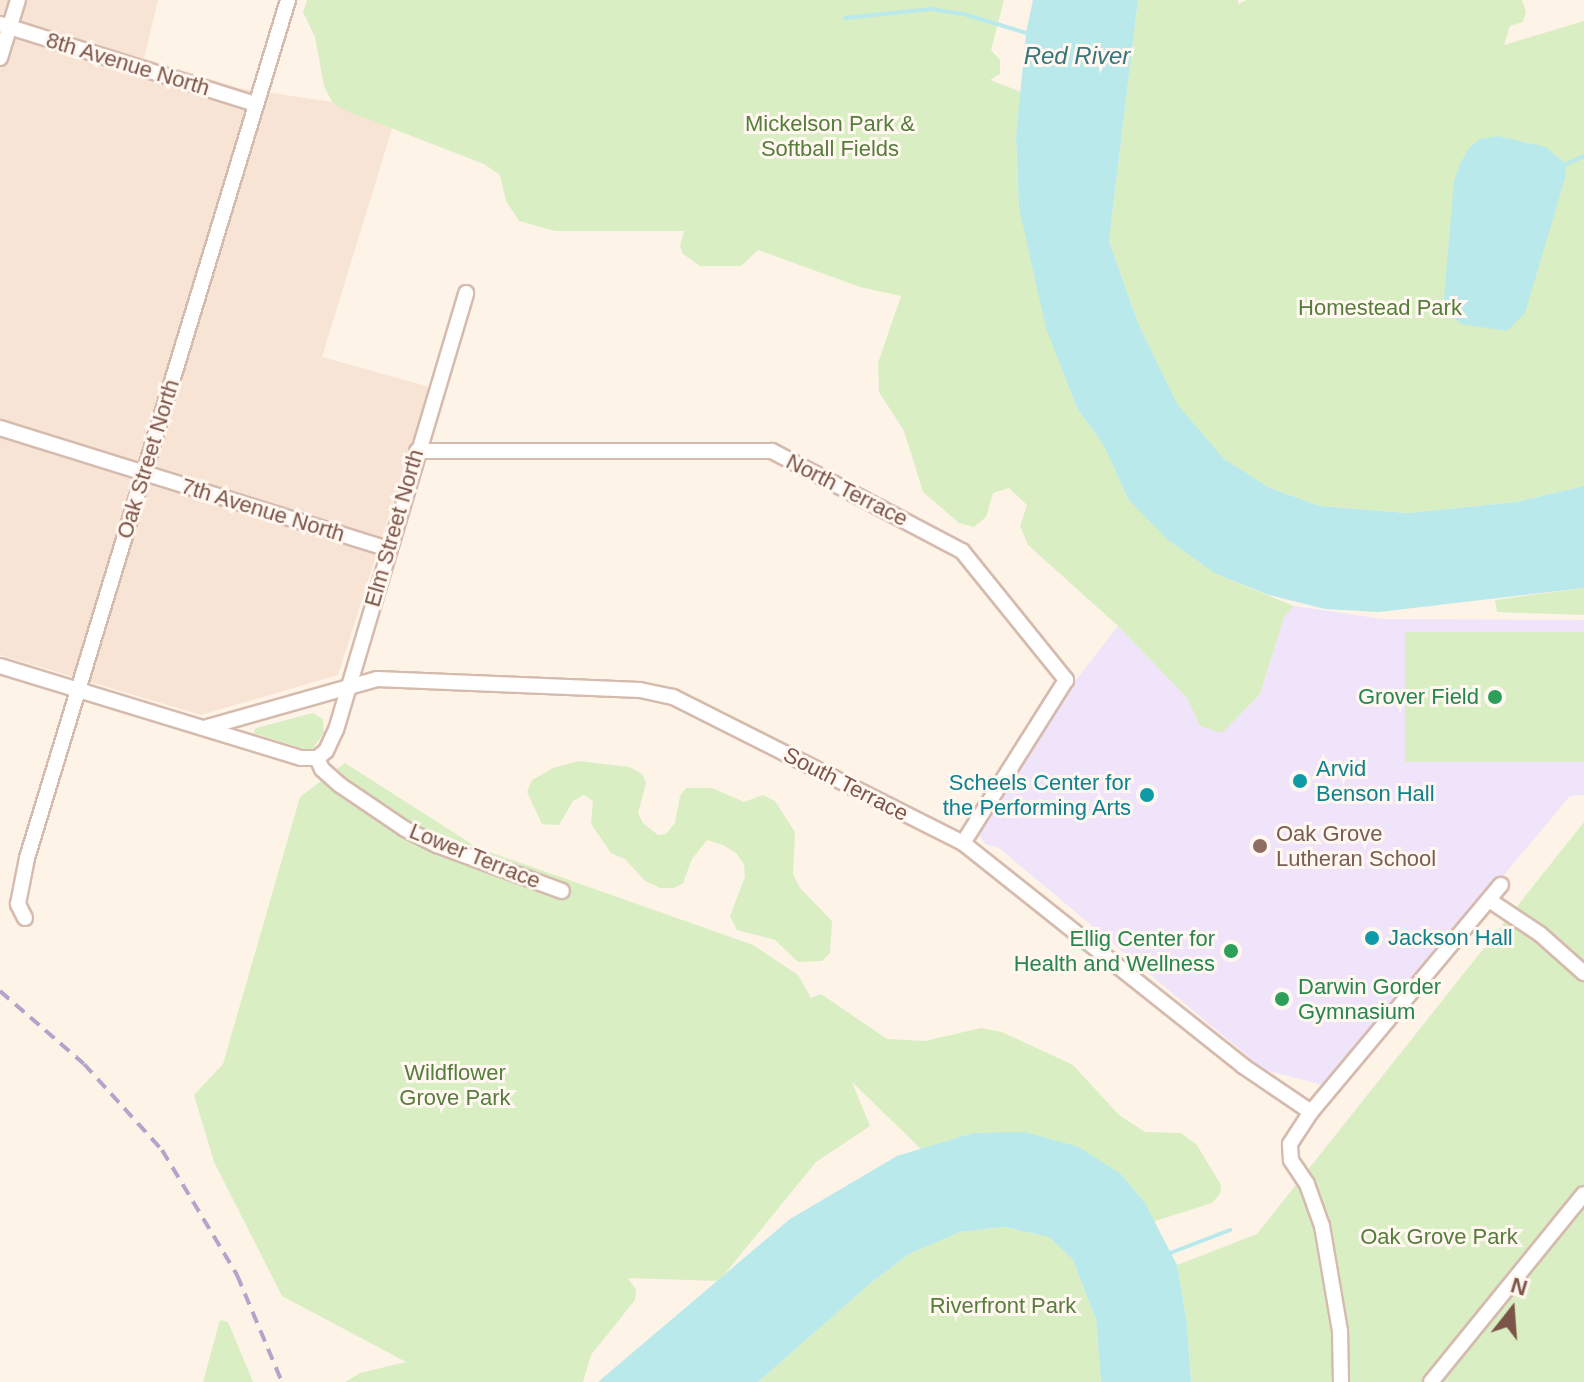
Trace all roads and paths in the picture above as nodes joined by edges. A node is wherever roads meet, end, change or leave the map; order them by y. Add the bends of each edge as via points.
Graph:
1 (18, 0) edge
2 (288, 0) edge
3 (5, 25) edge
4 (0, 58) edge
5 (256, 104) junction
6 (466, 293) dead end
7 (0, 428) edge
8 (417, 451) junction
9 (144, 473) junction
10 (388, 549) junction
11 (0, 666) edge
12 (347, 688) junction
13 (79, 690) junction
14 (204, 728) junction
15 (317, 758) junction
16 (963, 843) junction
17 (1501, 885) dead end
18 (562, 891) dead end
19 (1489, 900) junction
20 (25, 918) dead end
21 (1584, 973) edge
22 (1311, 1112) junction
23 (1584, 1194) edge
24 (1341, 1382) edge
25 (1431, 1382) edge

1 - 3 street
2 - 5 street, Oak Street North
3 - 4 street
3 - 5 street, 8th Avenue North
5 - 9 street, Oak Street North
6 - 8 street, Elm Street North
7 - 9 street, 7th Avenue North
8 - 10 street, Elm Street North
8 - 16 street, North Terrace via 772,451 962,551 1066,680
9 - 10 street, 7th Avenue North
9 - 13 street, Oak Street North
10 - 12 street, Elm Street North
11 - 13 street
12 - 14 street, South Terrace
12 - 15 street, Elm Street North via 336,730
12 - 16 street, South Terrace via 377,679 640,690 673,697
13 - 14 street
13 - 20 street, Oak Street North via 27,858 18,904
14 - 15 street via 301,758
15 - 18 street, Lower Terrace via 340,785 405,829
16 - 22 street, South Terrace via 1243,1066
17 - 19 street
19 - 21 street via 1540,934
19 - 22 street
22 - 24 street via 1289,1151 1322,1226 1340,1331
23 - 25 street

